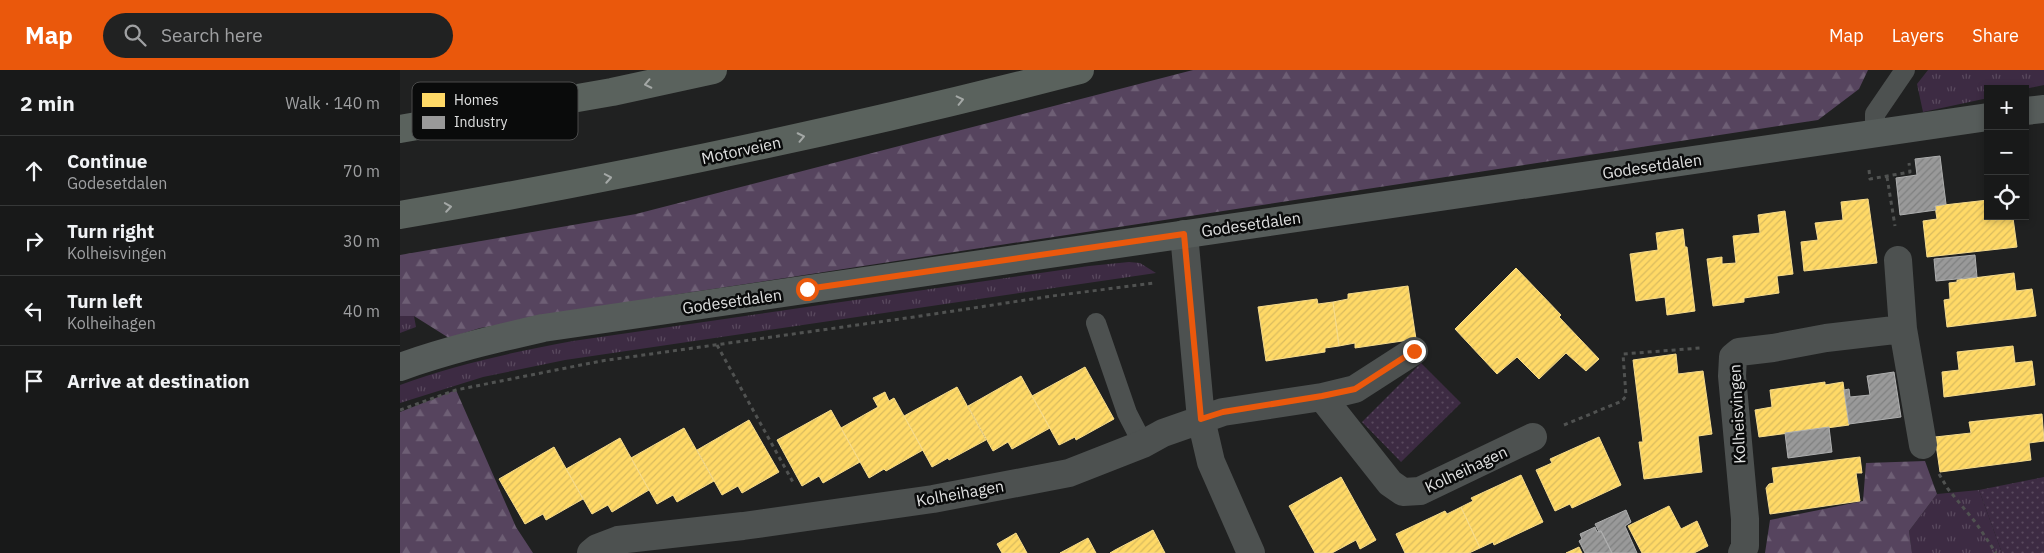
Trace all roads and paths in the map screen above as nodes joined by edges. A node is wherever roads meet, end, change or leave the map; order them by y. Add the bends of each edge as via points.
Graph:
1 (713, 70) edge
2 (1080, 70) edge
3 (1905, 70) edge
4 (578, 98) edge
5 (2044, 109) edge
6 (2029, 111) edge
7 (1984, 118) edge
8 (1875, 134) junction
9 (1908, 155) dead end
10 (1868, 162) dead end
11 (1887, 177) junction
12 (400, 215) edge
13 (1184, 234) junction
14 (1898, 260) joint
15 (1160, 283) dead end
16 (1096, 323) dead end
17 (1903, 329) junction
18 (716, 345) junction
19 (1414, 351) dead end
20 (1733, 357) junction
21 (400, 367) edge
22 (1322, 396) junction
23 (400, 410) edge
24 (1201, 419) junction
25 (1533, 437) joint
26 (1143, 444) junction
27 (1923, 445) joint
28 (811, 515) junction
29 (591, 553) edge
30 (1251, 553) edge
31 (1742, 553) edge
32 (1996, 553) edge

1 -> 4 highway
12 -> 2 highway, Motorveien via 643,171 834,130
3 - 8 lane via 1875,114
5 - 6 main road
7 - 8 main road, Godesetdalen
8 - 13 main road, Godesetdalen
9 - 11 path via 1910,172
10 - 11 path via 1870,179
11 - 14 path
13 - 21 main road, Godesetdalen via 543,328
13 - 24 street
14 - 17 street
15 - 18 path
16 - 26 lane via 1127,413
17 - 20 street, Kolheisvingen via 1739,352
17 - 27 street
18 - 23 path via 601,360 456,390
18 - 28 path
19 - 22 street, Kolheihagen via 1355,389
20 - 25 path via 1717,348 1623,354 1626,396 1622,401
20 - 31 street, Kolheisvingen via 1745,519
22 - 24 street, Kolheihagen via 1223,412
22 - 25 street, Kolheihagen via 1390,483 1404,492 1420,491
24 - 26 street, Kolheihagen
24 - 30 street via 1211,462
26 - 28 street, Kolheihagen via 1068,473 933,498
27 - 32 path via 1948,489
28 - 29 street, Kolheihagen via 618,540

